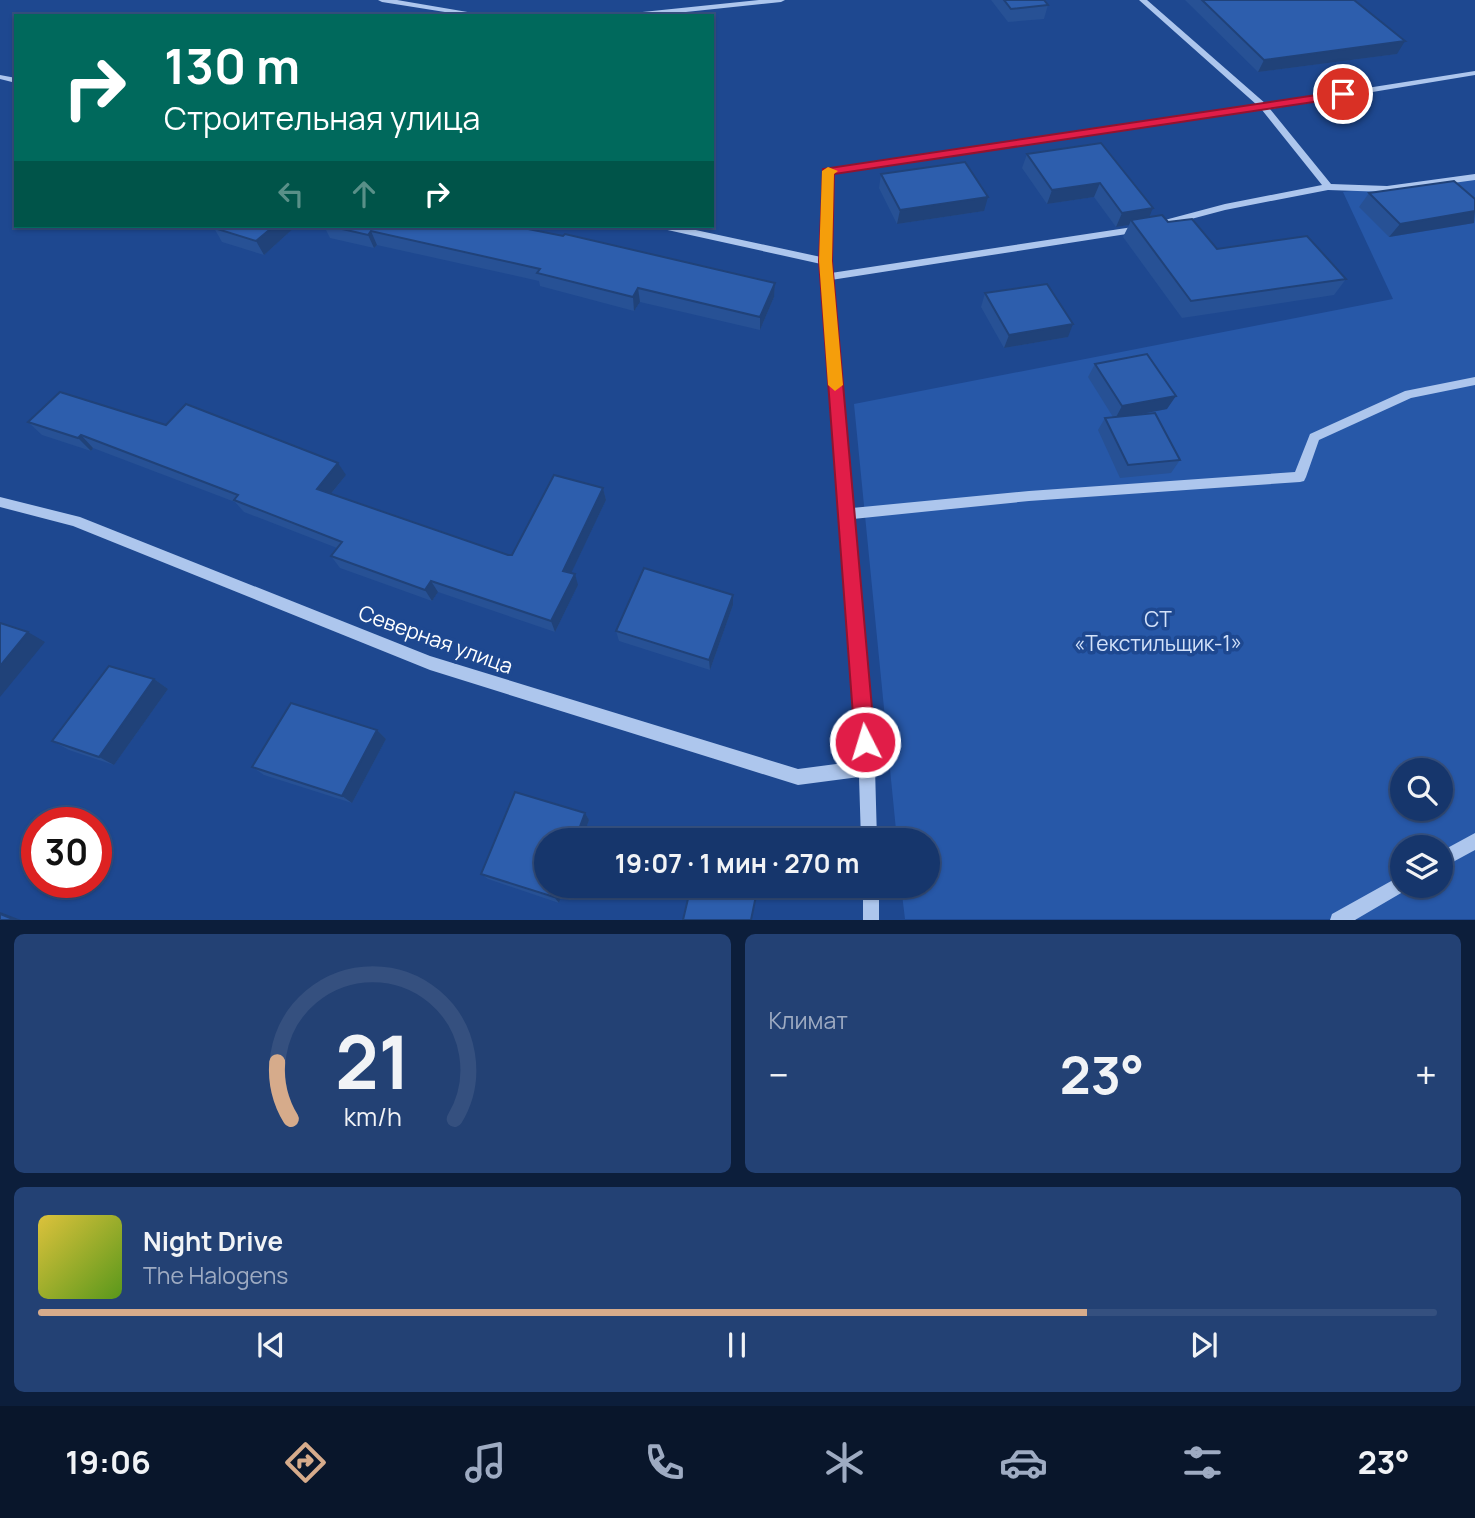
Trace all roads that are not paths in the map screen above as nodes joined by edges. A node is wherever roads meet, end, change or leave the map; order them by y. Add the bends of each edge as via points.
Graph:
1 (382, 0) edge
2 (781, 0) edge
3 (1143, 0) edge
4 (474, 14) edge
5 (644, 14) edge
6 (1475, 73) edge
7 (1264, 107) junction
8 (1475, 177) edge
9 (1328, 187) junction
10 (672, 228) edge
11 (825, 261) junction
12 (826, 277) junction
13 (1475, 381) edge
14 (0, 502) edge
15 (846, 514) junction
16 (867, 768) junction
17 (869, 828) edge
18 (1475, 841) edge
19 (1453, 854) edge
20 (1390, 890) edge
21 (871, 898) edge
22 (872, 919) edge
23 (1338, 919) edge

1 - 4 street
2 - 5 street
3 - 7 street
6 - 7 street
7 - 9 street
7 - 11 street via 828,171
8 - 9 street via 1387,189
9 - 12 street via 1146,228
10 - 11 street
11 - 12 street
12 - 15 street
13 - 15 street via 1409,394 1314,438 1300,477
14 - 16 street, Северная улица via 75,522 430,663 797,777
15 - 16 street
16 - 17 street
18 - 19 street
20 - 23 street
21 - 22 street

